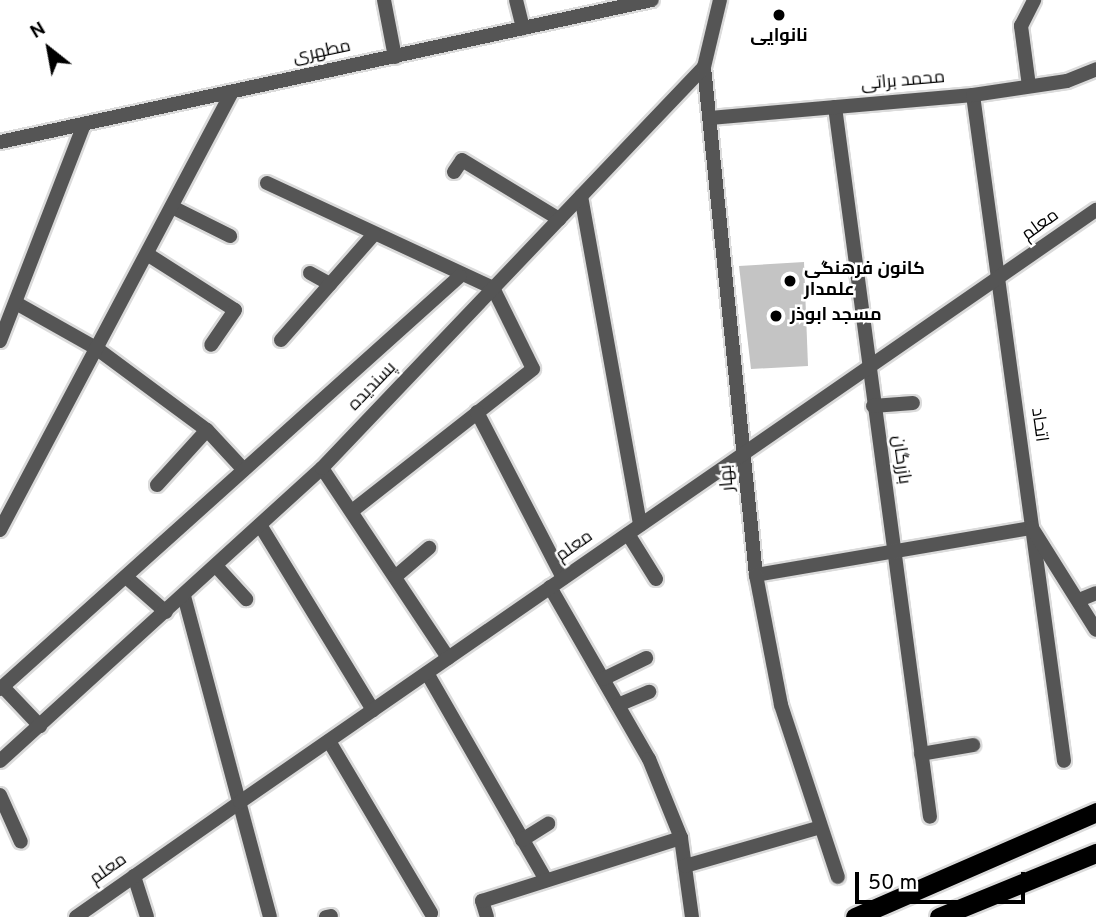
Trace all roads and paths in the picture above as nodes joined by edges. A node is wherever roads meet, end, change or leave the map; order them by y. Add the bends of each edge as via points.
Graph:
1 (384, 0) edge
2 (516, 0) edge
3 (653, 0) edge
4 (720, 0) edge
5 (1034, 0) edge
6 (523, 28) junction
7 (395, 57) junction
8 (704, 68) junction
9 (1096, 69) edge
10 (1029, 86) junction
11 (232, 92) junction
12 (973, 95) junction
13 (835, 107) junction
14 (710, 118) junction
15 (84, 124) junction
16 (0, 142) edge
17 (454, 172) dead end
18 (267, 183) dead end
19 (581, 196) junction
20 (172, 206) junction
21 (1096, 209) edge
22 (559, 219) junction
23 (374, 234) junction
24 (230, 236) dead end
25 (147, 254) junction
26 (310, 273) dead end
27 (460, 276) junction
28 (998, 281) junction
29 (330, 284) junction
30 (493, 288) junction
31 (16, 303) junction
32 (281, 340) dead end
33 (0, 341) edge
34 (211, 345) dead end
35 (96, 348) junction
36 (867, 368) junction
37 (913, 403) dead end
38 (873, 406) junction
39 (477, 412) junction
40 (207, 430) junction
41 (745, 452) junction
42 (322, 468) junction
43 (244, 470) junction
44 (157, 485) dead end
45 (352, 512) junction
46 (260, 525) junction
47 (1032, 528) junction
48 (634, 529) junction
49 (0, 530) edge
50 (429, 548) dead end
51 (893, 551) junction
52 (216, 566) junction
53 (756, 575) junction
54 (125, 577) junction
55 (395, 577) junction
56 (563, 578) junction
57 (656, 579) dead end
58 (550, 587) junction
59 (1096, 593) edge
60 (184, 596) junction
61 (246, 599) dead end
62 (1079, 600) junction
63 (166, 612) junction
64 (1096, 630) edge
65 (448, 658) junction
66 (646, 658) dead end
67 (427, 673) junction
68 (603, 680) junction
69 (1, 688) edge
70 (649, 692) dead end
71 (618, 705) junction
72 (373, 710) junction
73 (40, 726) junction
74 (329, 741) junction
75 (973, 745) dead end
76 (922, 754) junction
77 (0, 761) edge
78 (1064, 761) dead end
79 (0, 795) edge
80 (240, 802) junction
81 (1096, 812) edge
82 (930, 817) dead end
83 (548, 824) dead end
84 (821, 827) junction
85 (681, 838) junction
86 (522, 840) junction
87 (21, 842) dead end
88 (1096, 853) edge
89 (685, 866) junction
90 (134, 876) junction
91 (838, 877) dead end
92 (546, 880) junction
93 (431, 913) dead end
94 (76, 917) edge
95 (147, 917) edge
96 (270, 917) edge
97 (487, 917) edge
98 (692, 917) edge
99 (855, 917) edge
100 (939, 917) edge

1 - 7 street
2 - 6 street
3 - 6 street, مطهری
4 - 8 street
5 - 10 street via 1021,26
6 - 7 street, مطهری
7 - 11 street, مطهری
8 - 14 street, بهار
8 - 19 street, پسندیده
9 - 10 street, محمد براتی via 1067,81
10 - 12 street, محمد براتی
11 - 15 street, مطهری
11 - 20 street
12 - 13 street, محمد براتی
12 - 28 street, اتحاد
13 - 14 street, محمد براتی
13 - 36 street, بازرگان
14 - 41 street, بهار
15 - 16 street, مطهری
15 - 31 street
17 - 22 street via 461,160
18 - 23 street
19 - 22 street, پسندیده
19 - 48 street
20 - 24 street
20 - 25 street
21 - 28 street, معلم
22 - 30 street, پسندیده
23 - 27 street
23 - 29 street
25 - 34 street via 235,310
25 - 35 street
26 - 29 street
27 - 30 street
27 - 43 street
28 - 36 street, معلم
28 - 47 street, اتحاد
29 - 32 street
30 - 39 street via 533,369
30 - 42 street, پسندیده
31 - 33 street
31 - 35 street
35 - 40 street
35 - 49 street
36 - 38 street, بازرگان
36 - 41 street, معلم
37 - 38 street
38 - 51 street, بازرگان
39 - 45 street
39 - 56 street
40 - 43 street
40 - 44 street
41 - 48 street, معلم
41 - 53 street, بهار
42 - 45 street
42 - 46 street, پسندیده
43 - 54 street
45 - 55 street
46 - 52 street, پسندیده
46 - 72 street
47 - 51 street
47 - 62 street
47 - 78 street, اتحاد
48 - 56 street, معلم
48 - 57 street
50 - 55 street
51 - 53 street
51 - 76 street, بازرگان
52 - 60 street, پسندیده
52 - 61 street
53 - 84 street, بهار via 782,705
54 - 63 street
54 - 69 street
55 - 65 street
56 - 58 street, معلم
58 - 65 street, معلم
58 - 68 street
59 - 62 street
60 - 63 street, پسندیده
60 - 80 street
62 - 64 street
63 - 73 street, پسندیده
65 - 67 street, معلم
66 - 68 street
67 - 72 street, معلم
67 - 86 street
68 - 71 street
69 - 73 street
70 - 71 street
71 - 85 street via 649,759
72 - 74 street, معلم
73 - 77 street, پسندیده
74 - 80 street, معلم
74 - 93 street
75 - 76 street
76 - 82 street, بازرگان
79 - 87 street
80 - 90 street, معلم
80 - 96 street
81 - 99 highway
83 - 86 street
84 - 89 street
84 - 91 street, بهار
85 - 89 street
85 - 92 street
86 - 92 street
88 - 100 highway
89 - 98 street
90 - 94 street, معلم
90 - 95 street
92 - 97 street via 482,901

